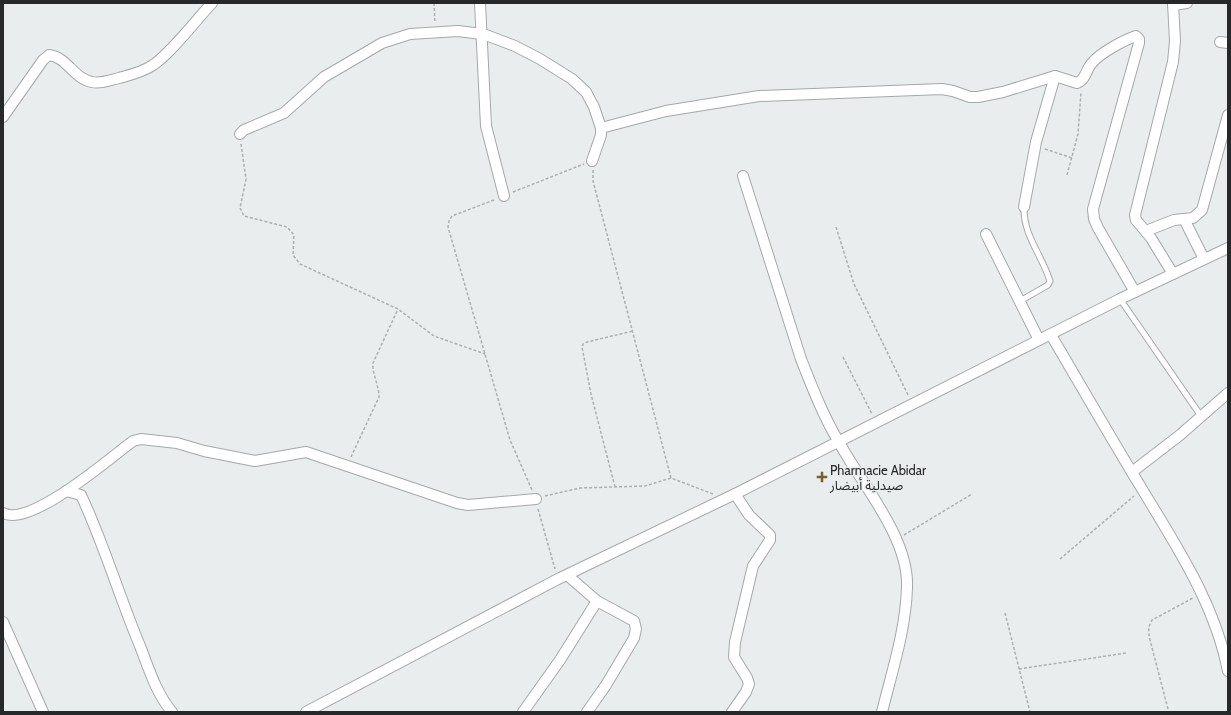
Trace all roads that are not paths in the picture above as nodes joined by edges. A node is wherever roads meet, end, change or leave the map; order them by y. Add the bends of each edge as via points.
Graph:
1 (212, 3) edge
2 (480, 3) edge
3 (1187, 3) edge
4 (1173, 4) edge
5 (481, 34) junction
6 (1055, 76) junction
7 (1228, 115) edge
8 (3, 116) edge
9 (601, 128) junction
10 (240, 134) road end
11 (592, 161) road end
12 (744, 176) dead end
13 (504, 196) road end
14 (1024, 207) joint
15 (1184, 219) junction
16 (1146, 231) junction
17 (986, 234) dead end
18 (1228, 248) edge
19 (1204, 259) junction
20 (1173, 274) junction
21 (1135, 292) junction
22 (1120, 299) junction
23 (1020, 301) junction
24 (1051, 334) junction
25 (1039, 340) junction
26 (1228, 393) edge
27 (1201, 416) junction
28 (839, 443) junction
29 (1132, 472) junction
30 (66, 491) junction
31 (735, 494) junction
32 (536, 499) road end
33 (3, 513) edge
34 (567, 575) junction
35 (597, 601) junction
36 (3, 622) edge
37 (1228, 671) edge
38 (43, 712) edge
39 (172, 712) edge
40 (306, 712) edge
41 (524, 712) edge
42 (587, 712) edge
43 (732, 712) edge
44 (882, 712) edge

1 - 8 street via 153,66 137,73 91,82 82,79 58,56 49,55 42,60
2 - 5 street
3 - 4 street
4 - 16 street via 1173,62 1135,215 1136,220
5 - 9 street via 515,46 572,79 586,92
5 - 10 street via 458,31 410,34 382,43 324,77 284,113
5 - 13 street via 486,126
6 - 9 street via 978,97 942,90 759,96 666,110
6 - 14 street via 1036,145
6 - 21 street via 1080,82 1091,63 1098,57 1133,37 1139,39 1093,209 1098,228
7 - 15 street via 1202,210 1193,218
9 - 11 street
12 - 28 street via 801,359
14 - 23 lane via 1024,218 1030,237 1050,280 1048,285
15 - 16 street via 1174,220
15 - 19 street
16 - 20 street
17 - 23 street
18 - 19 street
19 - 20 street
20 - 21 street
21 - 22 street
22 - 24 street
22 - 27 lane
23 - 25 street
24 - 25 street
24 - 29 street
25 - 28 street
26 - 27 street
27 - 29 street
28 - 31 street
28 - 44 street via 898,539 906,568 908,587 904,620
29 - 37 street via 1202,594 1215,622
30 - 32 street via 133,441 141,439 177,443 255,461 306,452 468,505
30 - 33 street via 21,515 9,516
30 - 39 street via 81,495 97,529 160,699
31 - 34 street
31 - 43 street via 749,515 770,536 770,540 753,566 735,642 734,657 748,678 749,684
34 - 35 street
34 - 40 street
35 - 41 street
35 - 42 street via 634,621 636,629 634,638
36 - 38 street

